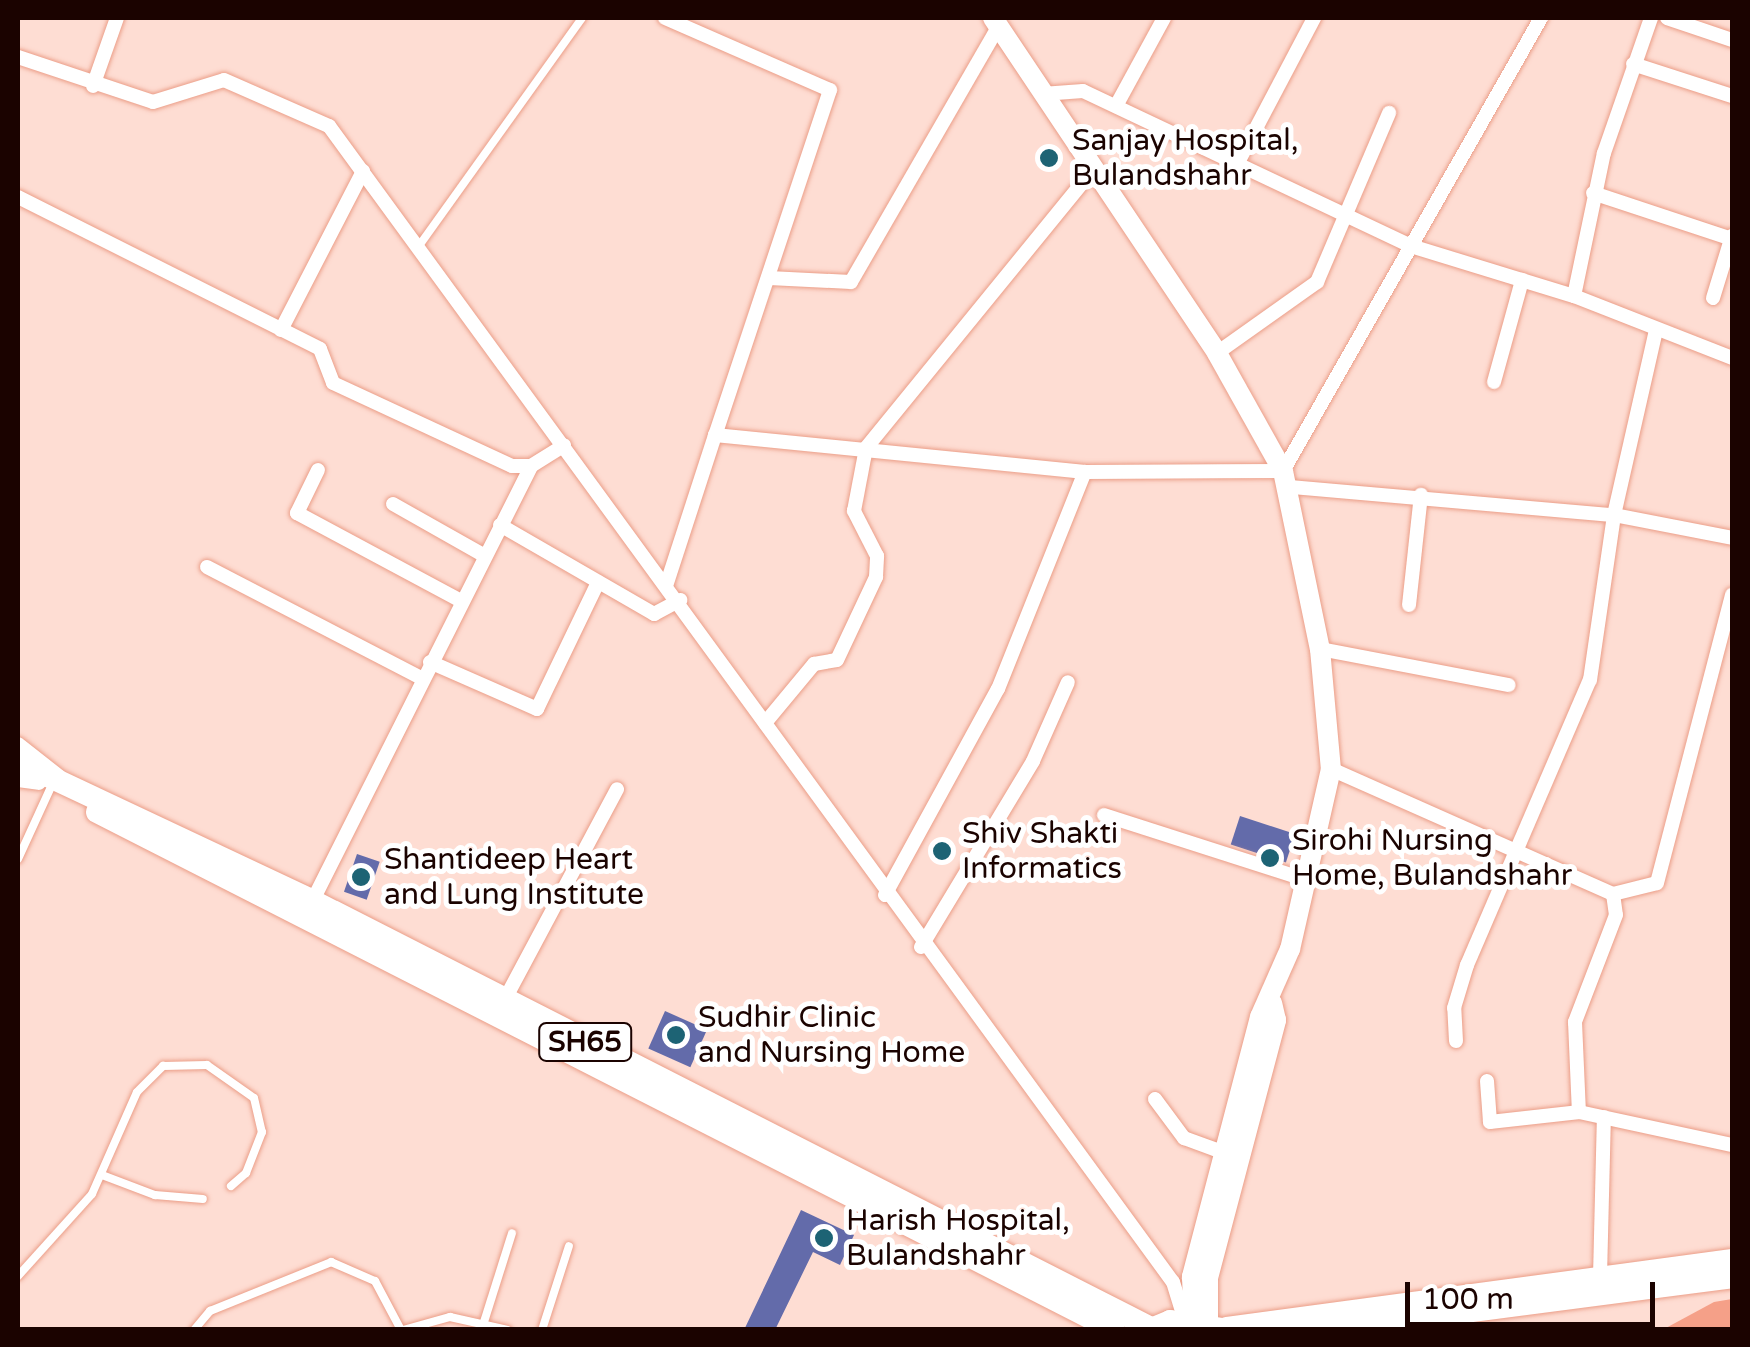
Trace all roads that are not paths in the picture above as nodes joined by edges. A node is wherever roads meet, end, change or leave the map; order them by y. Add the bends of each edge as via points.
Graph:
1 (117, 18) edge
2 (582, 18) edge
3 (664, 18) edge
4 (1164, 18) edge
5 (1314, 18) edge
6 (1541, 18) edge
7 (1651, 18) edge
8 (1667, 18) edge
9 (996, 22) edge
10 (1732, 40) edge
11 (18, 57) edge
12 (1633, 64) junction
13 (93, 86) junction
14 (1042, 94) junction
15 (1732, 96) edge
16 (1116, 106) junction
17 (1389, 113) dead end
18 (1094, 168) junction
19 (1235, 168) junction
20 (363, 170) junction
21 (1593, 193) junction
22 (18, 197) edge
23 (1347, 218) junction
24 (1732, 238) edge
25 (421, 242) junction
26 (1411, 246) junction
27 (769, 278) junction
28 (1522, 280) junction
29 (1574, 296) junction
30 (1714, 298) dead end
31 (281, 330) junction
32 (1656, 330) junction
33 (1216, 353) junction
34 (1732, 358) edge
35 (1494, 382) dead end
36 (715, 435) junction
37 (564, 445) junction
38 (866, 448) junction
39 (531, 466) junction
40 (318, 470) dead end
41 (1085, 472) junction
42 (1287, 479) junction
43 (1421, 495) junction
44 (394, 504) dead end
45 (1614, 515) junction
46 (500, 525) junction
47 (1732, 538) edge
48 (484, 556) junction
49 (207, 566) dead end
50 (598, 582) junction
51 (667, 583) junction
52 (1732, 594) edge
53 (680, 600) junction
54 (461, 601) junction
55 (1410, 605) dead end
56 (1320, 649) junction
57 (430, 662) junction
58 (421, 678) junction
59 (1068, 682) dead end
60 (1509, 686) dead end
61 (766, 723) junction
62 (18, 744) edge
63 (18, 763) edge
64 (1331, 769) junction
65 (42, 782) edge
66 (617, 788) dead end
67 (1104, 815) dead end
68 (1512, 845) junction
69 (18, 859) edge
70 (1306, 880) junction
71 (1613, 894) junction
72 (885, 895) junction
73 (309, 909) junction
74 (921, 946) junction
75 (504, 1001) junction
76 (1272, 1002) junction
77 (1456, 1042) dead end
78 (1488, 1081) dead end
79 (1155, 1099) dead end
80 (1579, 1112) junction
81 (1604, 1117) junction
82 (1732, 1145) edge
83 (1225, 1152) junction
84 (102, 1176) junction
85 (231, 1186) dead end
86 (203, 1199) dead end
87 (512, 1233) dead end
88 (569, 1246) dead end
89 (1732, 1260) edge
90 (18, 1276) edge
91 (1600, 1277) junction
92 (1732, 1277) edge
93 (484, 1322) junction
94 (1208, 1325) edge
95 (1150, 1329) edge
96 (194, 1330) edge
97 (402, 1330) edge
98 (508, 1330) edge
99 (542, 1330) edge
100 (1114, 1330) edge
101 (1326, 1330) edge

1 - 13 street
2 - 25 lane
3 - 27 street via 830,90
4 - 16 street
5 - 19 street
6 - 26 street
7 - 12 street
8 - 10 street
9 - 14 street
9 - 27 street via 850,282
11 - 13 street
12 - 15 street
12 - 21 street
13 - 20 street via 153,102 209,80 241,85 329,126
14 - 16 street via 1068,88
14 - 18 street
16 - 19 street
17 - 23 street
18 - 33 street
18 - 38 street
19 - 23 street
20 - 25 street
20 - 31 street
21 - 24 street
21 - 29 street
22 - 31 street
23 - 26 street
23 - 33 street via 1317,282 1298,302
24 - 30 street
25 - 37 street
26 - 28 street
26 - 42 street
27 - 36 street
28 - 29 street
28 - 35 street
29 - 32 street
31 - 39 street via 324,354 333,383 512,466
32 - 34 street
32 - 45 street
33 - 42 street
36 - 38 street
36 - 51 street
37 - 39 street
37 - 51 street
38 - 41 street
38 - 61 street via 854,511 877,556 876,577 838,660 814,664
39 - 46 street
40 - 54 street via 296,513
41 - 42 street
41 - 72 street via 998,689
42 - 43 street
42 - 56 street
43 - 45 street
43 - 55 street
44 - 48 street
45 - 47 street
45 - 68 street via 1578,720
46 - 48 street
46 - 50 street
48 - 54 street
49 - 58 street
50 - 53 street via 654,614
50 - 57 street via 537,709
51 - 53 street
52 - 71 street via 1657,883
53 - 61 street
54 - 57 street
56 - 60 street
56 - 64 street
57 - 58 street
58 - 73 street
59 - 74 street via 1025,774
61 - 72 street
62 - 65 street
63 - 65 main road, SH65
64 - 68 street
64 - 70 street
65 - 69 lane
65 - 73 main road, SH65
66 - 75 street
67 - 70 street
68 - 71 street
68 - 77 street via 1454,1008
70 - 76 street
71 - 80 street via 1616,916 1575,1022
72 - 74 street
73 - 75 main road, SH65
73 - 100 main road, SH65
74 - 94 street
75 - 95 main road, SH65
76 - 83 street via 1260,1016
76 - 94 street via 1276,1020 1208,1278
78 - 80 street via 1490,1122
79 - 83 street via 1184,1138
80 - 81 street
81 - 82 street
81 - 91 street
83 - 94 street via 1192,1277
84 - 85 lane via 146,1078 186,1060 238,1082 261,1116 256,1150
84 - 86 lane via 167,1198
84 - 90 lane
87 - 93 lane
88 - 99 lane
89 - 91 main road, SH65
91 - 94 main road, SH65
92 - 101 main road
93 - 97 lane via 450,1318
93 - 98 lane
94 - 95 main road, SH65
96 - 97 lane via 210,1311 332,1262 375,1281

